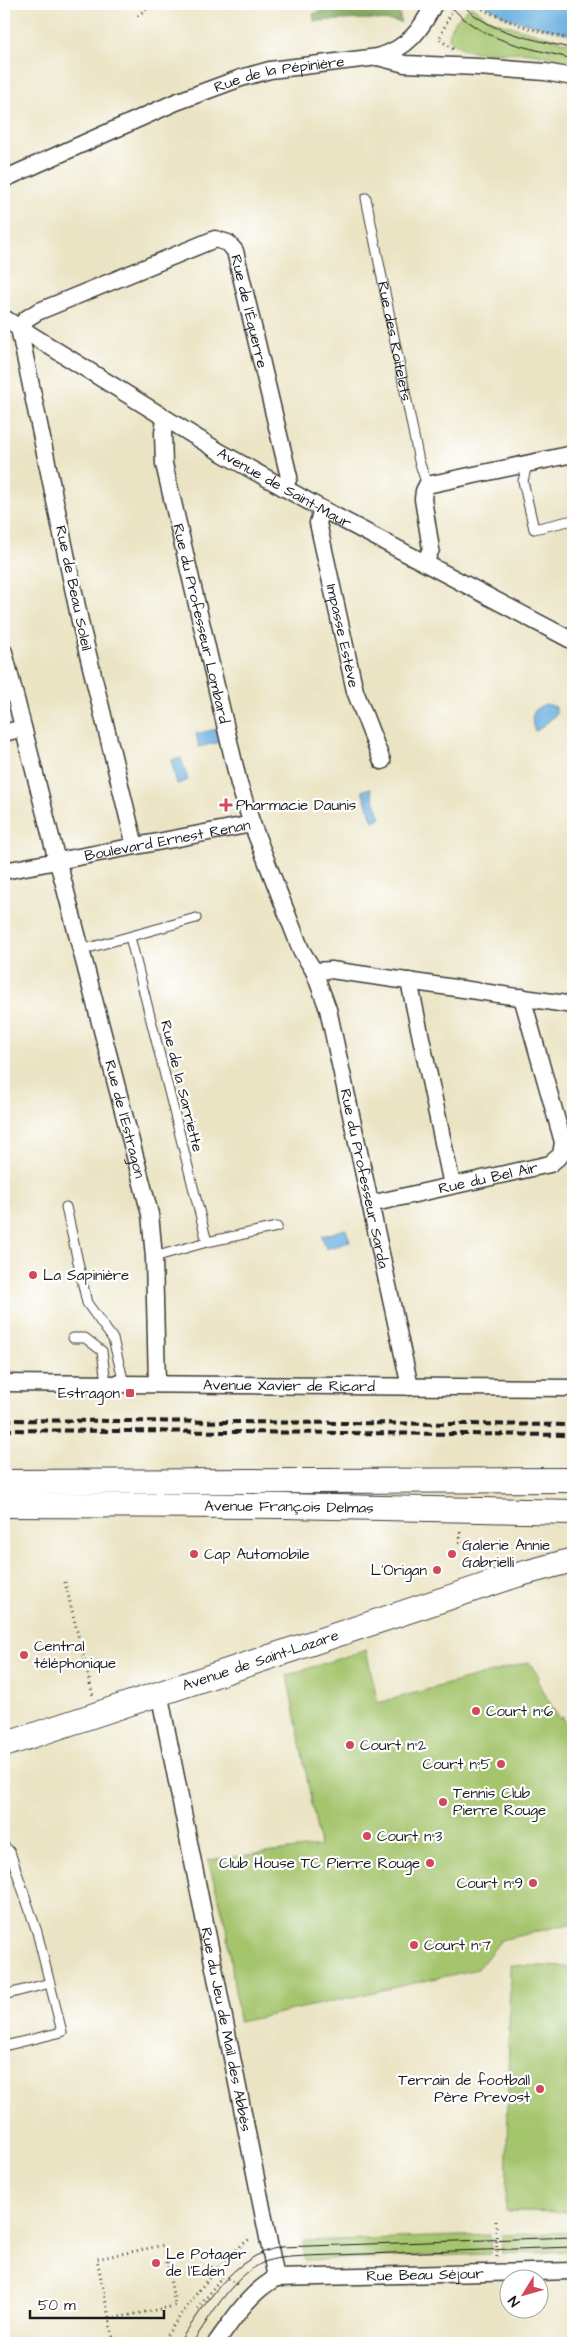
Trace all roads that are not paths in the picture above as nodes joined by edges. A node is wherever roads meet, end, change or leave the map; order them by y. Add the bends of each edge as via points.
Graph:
1 (434, 4) edge
2 (378, 56) junction
3 (573, 77) edge
4 (4, 179) edge
5 (366, 198) dead end
6 (4, 318) edge
7 (19, 328) junction
8 (165, 420) junction
9 (573, 454) edge
10 (527, 465) junction
11 (427, 485) junction
12 (284, 488) junction
13 (322, 509) junction
14 (573, 520) edge
15 (426, 563) junction
16 (573, 640) edge
17 (4, 652) edge
18 (23, 728) junction
19 (4, 733) edge
20 (382, 761) dead end
21 (252, 824) junction
22 (135, 846) junction
23 (57, 861) junction
24 (4, 871) edge
25 (196, 918) dead end
26 (130, 937) junction
27 (81, 950) junction
28 (314, 971) junction
29 (409, 981) junction
30 (522, 997) junction
31 (573, 1005) edge
32 (452, 1185) junction
33 (370, 1204) junction
34 (66, 1207) dead end
35 (277, 1227) dead end
36 (206, 1242) junction
37 (154, 1257) junction
38 (73, 1338) dead end
39 (4, 1383) edge
40 (106, 1384) junction
41 (124, 1384) junction
42 (157, 1384) junction
43 (410, 1387) junction
44 (573, 1388) edge
45 (573, 1480) edge
46 (4, 1482) edge
47 (4, 1505) edge
48 (573, 1512) edge
49 (573, 1546) edge
50 (573, 1560) edge
51 (517, 1575) junction
52 (159, 1692) junction
53 (4, 1744) edge
54 (4, 1846) edge
55 (50, 1983) junction
56 (4, 1995) edge
57 (4, 2046) edge
58 (573, 2271) edge
59 (276, 2278) junction
60 (216, 2343) edge

1 - 2 street via 423,27 412,39
2 - 3 street, Rue de la Pépinière via 405,64 487,67
2 - 4 street, Rue de la Pépinière via 270,70 240,78 176,102
5 - 11 lane, Rue des Roitelets via 419,461
6 - 7 street, Avenue de Saint-Maur
7 - 8 street, Avenue de Saint-Maur
7 - 12 street, Rue de l'Équerre via 37,312 197,246 215,239 228,243 235,250 286,467 288,476
7 - 22 street, Rue de Beau Soleil via 81,626
8 - 12 street, Avenue de Saint-Maur
8 - 21 street, Rue du Professeur Lombard via 164,464 239,784
9 - 10 street
10 - 11 street
10 - 14 lane via 523,481 534,529
11 - 15 street, Rue des Roitelets via 423,499 431,549
12 - 13 street, Avenue de Saint-Maur
13 - 15 street, Avenue de Saint-Maur
13 - 20 street, Impasse Estève via 318,523 355,691
15 - 16 street, Avenue de Saint-Maur
17 - 18 street
18 - 19 street
18 - 23 street
21 - 22 street, Boulevard Ernest Renan
21 - 28 street, Boulevard Ernest Renan via 301,950
22 - 23 street, Boulevard Ernest Renan
23 - 24 street, Boulevard Ernest Renan
23 - 27 street, Rue de l'Estragon
25 - 26 lane
26 - 27 lane
26 - 36 lane, Rue de la Sarriette
27 - 37 street, Rue de l'Estragon via 150,1214
28 - 29 street via 331,970
28 - 33 street, Rue du Professeur Sarda via 328,1009
29 - 30 street
29 - 32 street
30 - 31 street
30 - 32 street, Rue du Bel Air via 563,1142 561,1155 550,1164
32 - 33 street, Rue du Bel Air
33 - 43 street, Rue du Professeur Sarda
34 - 41 lane via 87,1303 113,1339
35 - 36 lane
36 - 37 lane
37 - 42 street, Rue de l'Estragon
38 - 40 lane via 85,1338 102,1350
39 - 40 street, Avenue Xavier de Ricard
40 - 41 street, Avenue Xavier de Ricard
41 - 42 street, Avenue Xavier de Ricard
42 - 43 street, Avenue Xavier de Ricard
43 - 44 street, Avenue Xavier de Ricard
45 - 46 main road, Avenue François Delmas
47 - 48 main road, Avenue François Delmas
49 - 51 main road, Avenue de Saint-Lazare
50 - 51 main road, Avenue de Saint-Lazare
51 - 52 main road, Avenue de Saint-Lazare
52 - 53 main road, Avenue de Saint-Lazare
52 - 59 street, Rue du Jeu de Mail des Abbés
54 - 55 lane via 10,1852 37,1932
55 - 56 lane
55 - 57 lane via 62,2032
58 - 59 street, Rue Beau Séjour
59 - 60 street via 251,2295

